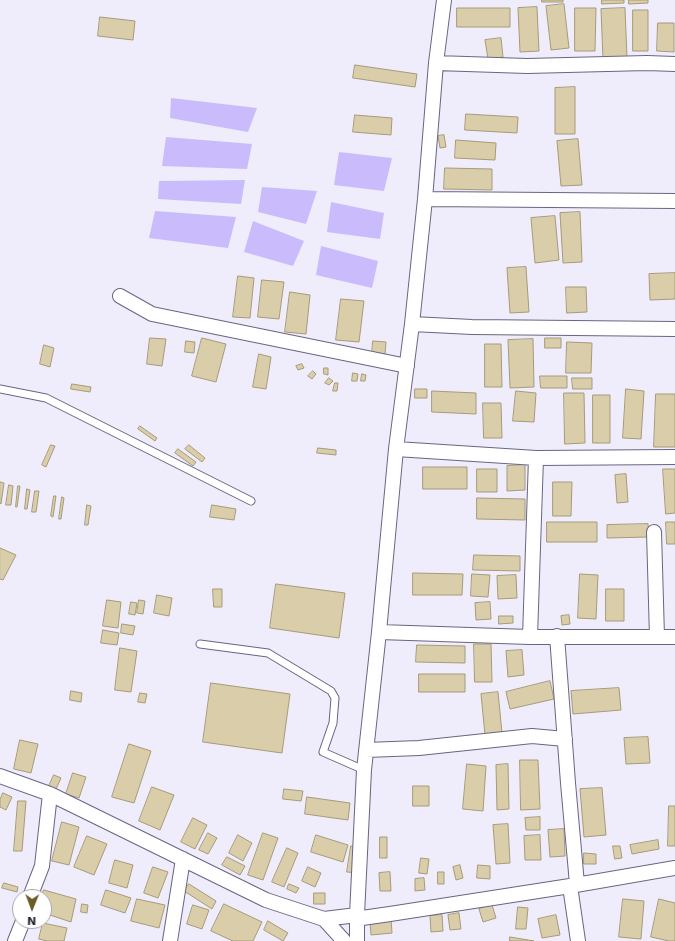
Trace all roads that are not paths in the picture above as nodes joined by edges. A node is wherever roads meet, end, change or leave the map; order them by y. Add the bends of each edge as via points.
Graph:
1 (444, 0) edge
2 (436, 63) junction
3 (675, 64) edge
4 (425, 199) junction
5 (675, 201) edge
6 (120, 296) dead end
7 (412, 324) junction
8 (675, 328) edge
9 (407, 366) junction
10 (0, 389) edge
11 (396, 449) junction
12 (675, 457) edge
13 (536, 458) junction
14 (251, 501) dead end
15 (654, 532) dead end
16 (379, 632) junction
17 (557, 636) junction
18 (530, 637) junction
19 (656, 637) junction
20 (675, 637) edge
21 (200, 644) dead end
22 (565, 739) junction
23 (366, 750) junction
24 (364, 770) junction
25 (0, 776) edge
26 (50, 794) junction
27 (183, 859) junction
28 (675, 868) edge
29 (574, 885) junction
30 (33, 889) edge
31 (357, 915) junction
32 (324, 919) junction
33 (20, 929) edge
34 (15, 941) edge
35 (170, 941) edge
36 (344, 941) edge
37 (357, 941) edge
38 (578, 941) edge

1 - 2 street
2 - 3 street via 527,66
2 - 4 street
4 - 5 street
4 - 7 street
6 - 9 street via 152,314
7 - 8 street via 472,327
7 - 9 street
9 - 11 street
10 - 14 lane via 46,398
11 - 13 street
11 - 16 street
12 - 13 street
13 - 18 street
15 - 19 street
16 - 18 street
16 - 23 street
17 - 18 street
17 - 19 street
17 - 22 street
19 - 20 street
21 - 24 lane via 268,654 331,691 335,698 333,723 323,752
22 - 23 street via 532,736 419,748
22 - 29 street
23 - 24 street
24 - 31 street
25 - 26 street
26 - 27 street
26 - 30 street via 42,866
27 - 32 street via 266,900
27 - 35 street
28 - 29 street
29 - 31 street via 362,918
29 - 38 street
31 - 32 street
31 - 37 street
32 - 36 street
33 - 34 street

